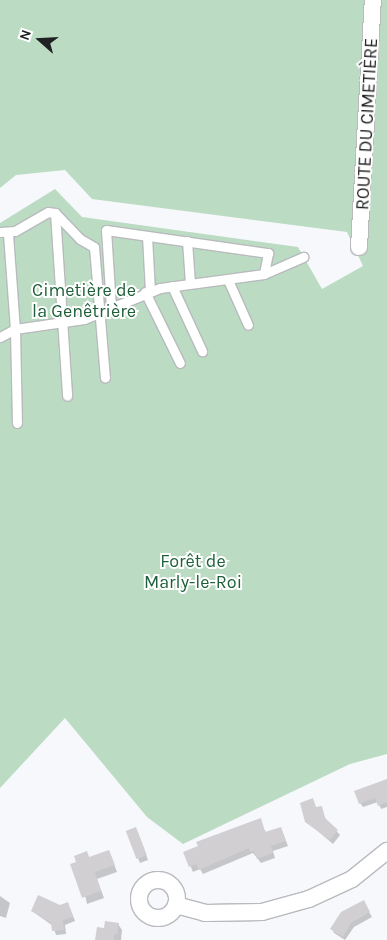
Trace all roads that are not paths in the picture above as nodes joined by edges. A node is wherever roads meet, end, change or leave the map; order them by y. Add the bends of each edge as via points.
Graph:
1 (373, 0) edge
2 (55, 213) junction
3 (4, 233) edge
4 (147, 236) junction
5 (187, 241) junction
6 (359, 247) dead end
7 (304, 257) dead end
8 (264, 274) junction
9 (228, 280) junction
10 (190, 283) junction
11 (172, 286) junction
12 (147, 292) junction
13 (111, 307) junction
14 (99, 313) junction
15 (62, 323) junction
16 (248, 325) dead end
17 (15, 329) junction
18 (0, 337) edge
19 (202, 351) dead end
20 (180, 363) dead end
21 (105, 378) dead end
22 (67, 396) dead end
23 (16, 423) dead end
24 (387, 850) edge
25 (176, 905) dead end

1 - 6 street, ROUTE DU CIMETIÈRE
2 - 3 lane via 43,214
2 - 14 lane via 80,239 94,247
2 - 15 lane
3 - 17 lane
4 - 5 lane
4 - 12 lane
4 - 13 lane via 106,230
5 - 8 lane via 268,253
5 - 10 lane
7 - 8 lane
8 - 9 lane
9 - 10 lane
9 - 16 lane
10 - 11 lane
11 - 12 lane
11 - 19 lane
12 - 13 lane
12 - 20 lane
13 - 14 lane
14 - 15 lane
14 - 21 lane
15 - 17 lane
15 - 22 lane
17 - 18 lane
17 - 23 lane
24 - 25 street via 352,879 309,899 262,912 205,913

